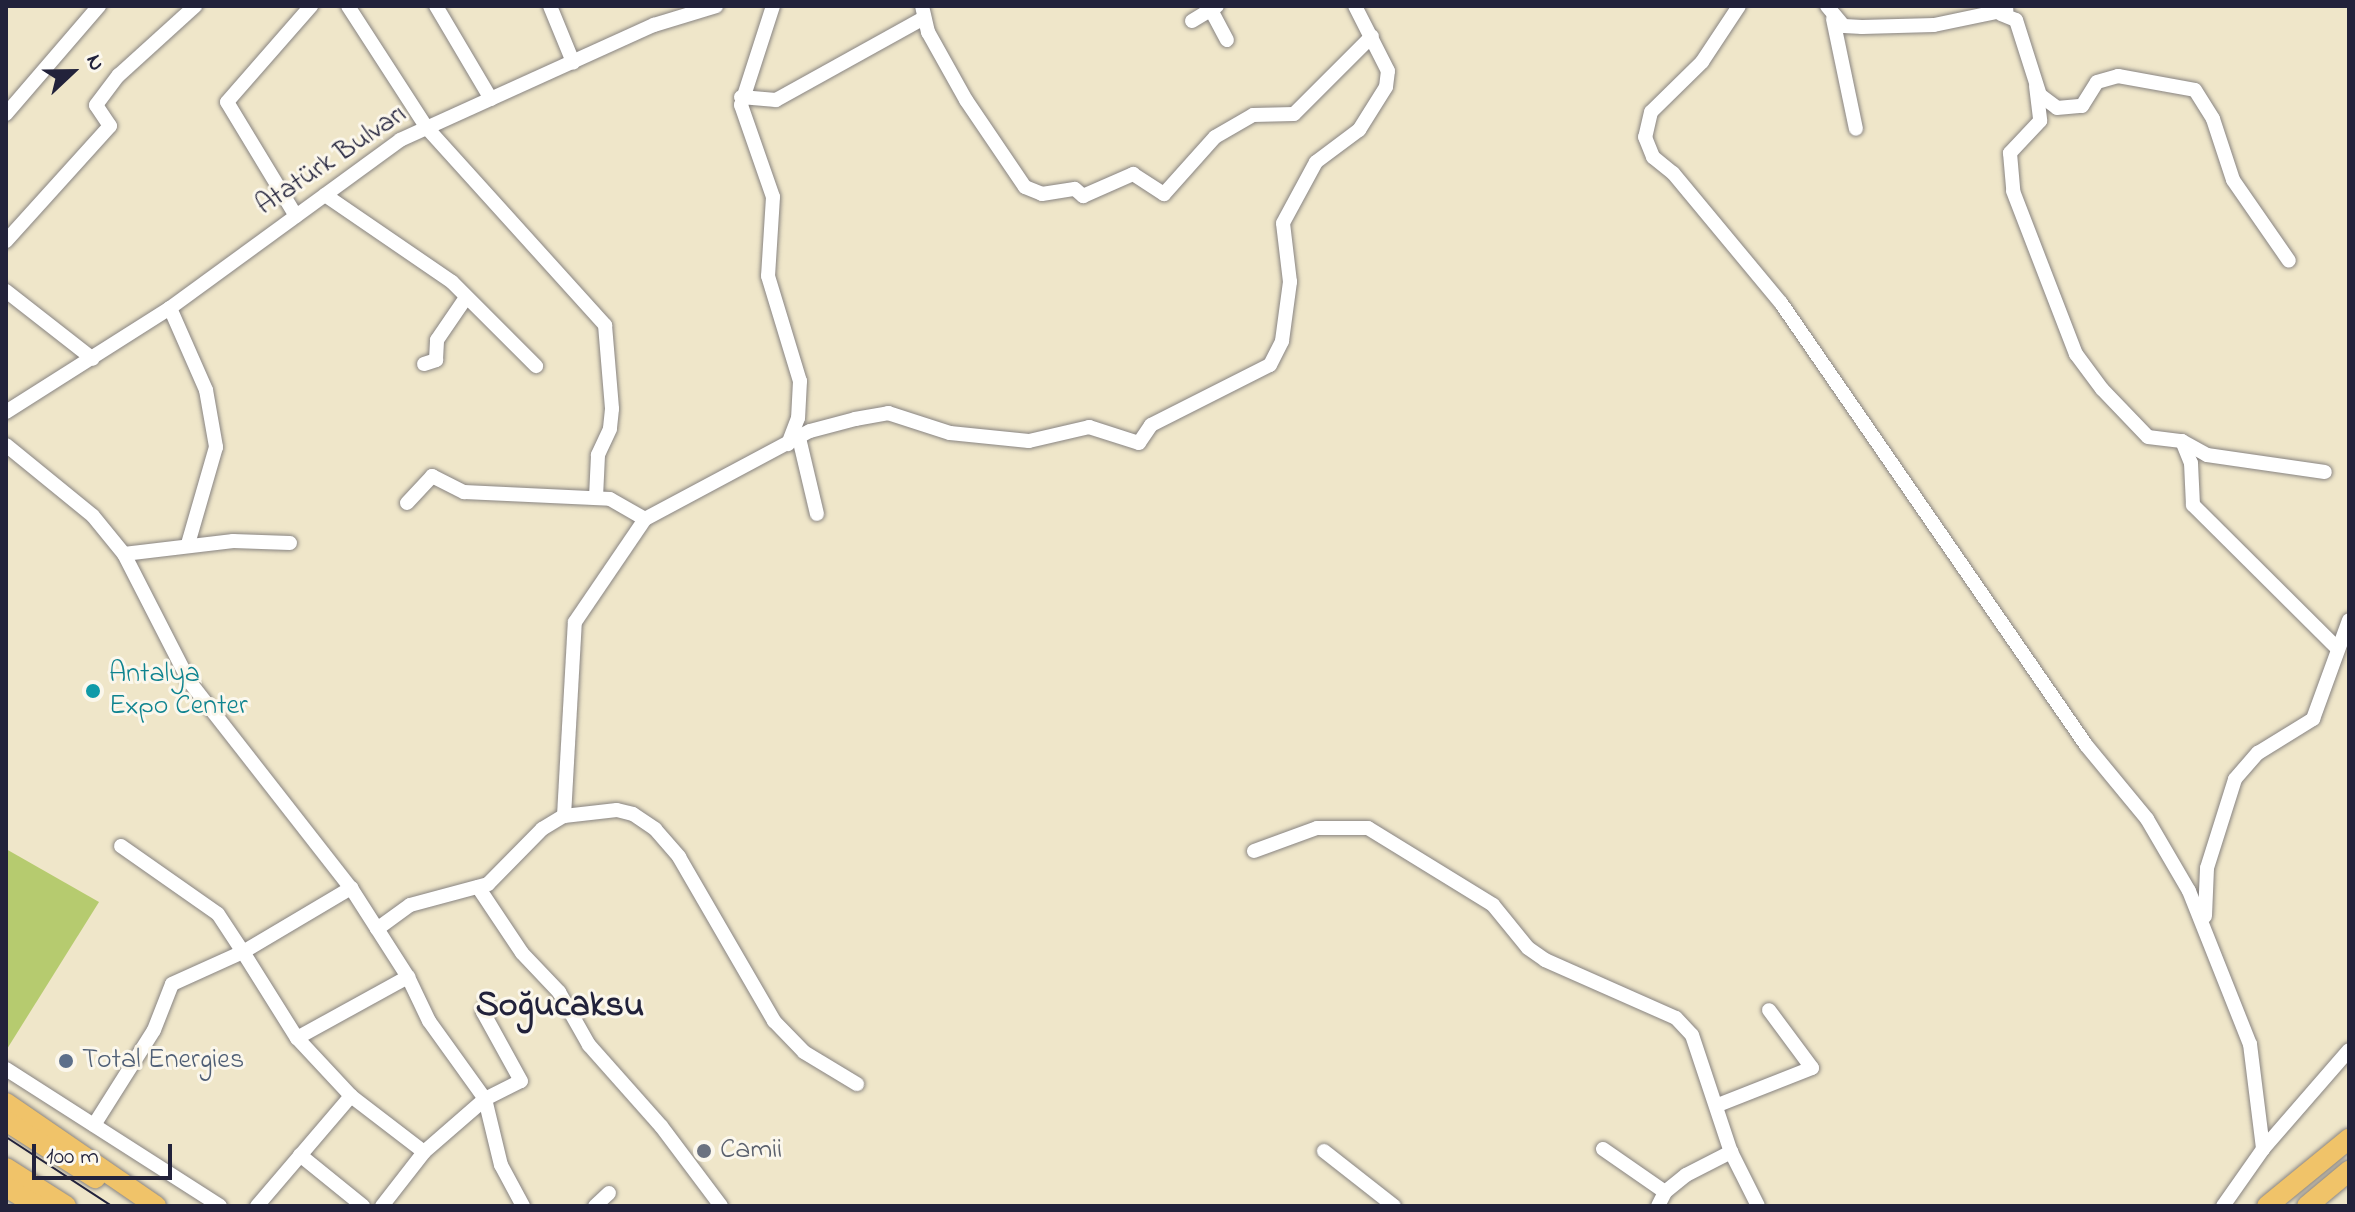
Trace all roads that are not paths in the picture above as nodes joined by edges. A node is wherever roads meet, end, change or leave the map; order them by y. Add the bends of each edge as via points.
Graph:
1 (99, 6) edge
2 (195, 6) edge
3 (311, 6) edge
4 (348, 6) edge
5 (436, 6) edge
6 (550, 6) edge
7 (716, 6) edge
8 (773, 6) edge
9 (1355, 6) edge
10 (1739, 6) edge
11 (699, 8) edge
12 (1214, 8) edge
13 (2006, 10) edge
14 (1829, 11) edge
15 (923, 12) edge
16 (1192, 21) dead end
17 (1372, 36) junction
18 (1227, 40) dead end
19 (573, 62) junction
20 (2036, 86) junction
21 (741, 97) junction
22 (491, 99) junction
23 (6, 114) edge
24 (427, 128) junction
25 (1856, 129) dead end
26 (325, 195) junction
27 (296, 216) junction
28 (6, 241) edge
29 (2289, 261) dead end
30 (6, 291) edge
31 (465, 299) junction
32 (170, 308) junction
33 (93, 359) junction
34 (424, 364) dead end
35 (536, 366) dead end
36 (6, 412) edge
37 (794, 441) junction
38 (2182, 441) junction
39 (6, 445) edge
40 (2325, 472) dead end
41 (596, 497) junction
42 (407, 503) dead end
43 (817, 514) dead end
44 (645, 519) junction
45 (290, 543) dead end
46 (188, 544) junction
47 (124, 554) junction
48 (2349, 620) edge
49 (2338, 649) junction
50 (564, 816) junction
51 (121, 846) dead end
52 (1254, 851) dead end
53 (478, 887) junction
54 (351, 888) junction
55 (2206, 928) junction
56 (377, 929) junction
57 (243, 952) junction
58 (408, 977) junction
59 (487, 1002) dead end
60 (1769, 1010) dead end
61 (297, 1038) junction
62 (2349, 1050) edge
63 (6, 1069) edge
64 (857, 1084) dead end
65 (351, 1096) junction
66 (485, 1099) junction
67 (6, 1103) edge
68 (1718, 1105) junction
69 (6, 1121) edge
70 (94, 1125) junction
71 (2349, 1139) edge
72 (1603, 1149) dead end
73 (2263, 1149) junction
74 (1324, 1151) dead end
75 (424, 1152) junction
76 (1731, 1152) junction
77 (300, 1155) junction
78 (6, 1168) edge
79 (2349, 1171) edge
80 (6, 1187) edge
81 (1665, 1192) junction
82 (609, 1193) dead end
83 (38, 1206) edge
84 (66, 1206) edge
85 (139, 1206) edge
86 (156, 1206) edge
87 (220, 1206) edge
88 (257, 1206) edge
89 (363, 1206) edge
90 (382, 1206) edge
91 (523, 1206) edge
92 (595, 1206) edge
93 (721, 1206) edge
94 (1394, 1206) edge
95 (1658, 1206) edge
96 (1758, 1206) edge
97 (2223, 1206) edge
98 (2267, 1206) edge
99 (2307, 1206) edge

1 - 23 street
2 - 28 street via 119,75 96,105 110,126
3 - 27 street via 227,102
4 - 24 street
5 - 22 street
6 - 19 street
7 - 11 street, Atatürk Bulvarı
8 - 21 street
9 - 17 street
10 - 55 street via 1702,62 1651,112 1645,137 1653,157 1673,173 1781,303 2086,745 2147,819
11 - 19 street, Atatürk Bulvarı
12 - 16 street
12 - 18 street
13 - 14 street via 1909,27 1844,26
13 - 20 street via 2019,27
14 - 25 street
15 - 17 street via 966,100 1025,187 1042,194 1075,189 1083,196 1133,174 1164,194 1215,137 1253,115 1294,114
15 - 21 street via 776,100
17 - 37 street via 1388,71 1386,87 1359,130 1316,162 1283,223 1290,282 1282,341 1270,365 1151,425 1139,443 1089,427 1029,441 950,433 888,413
19 - 22 street, Atatürk Bulvarı
20 - 29 street via 2046,101 2066,110 2082,106 2097,82 2118,76 2195,90 2213,119 2233,180
20 - 38 street via 2040,121 2010,153 2011,178 2072,344 2140,432
21 - 37 street via 773,197 768,276 800,381
22 - 24 street, Atatürk Bulvarı
24 - 26 street, Atatürk Bulvarı via 400,140
24 - 41 street via 605,325 612,409 598,455
26 - 27 street, Atatürk Bulvarı
26 - 31 street via 437,270
27 - 32 street, Atatürk Bulvarı
30 - 33 street
31 - 34 street via 437,340 436,360
31 - 35 street via 488,314
32 - 33 street, Atatürk Bulvarı
32 - 46 street via 206,390 216,447
33 - 36 street, Atatürk Bulvarı
37 - 43 street
37 - 44 street
38 - 40 street via 2207,455
38 - 49 street via 2191,463 2193,505
39 - 47 street via 93,516
41 - 42 street via 464,492 432,476
41 - 44 street
44 - 50 street via 575,622
45 - 46 street
46 - 47 street
47 - 54 street via 189,681
48 - 49 street
49 - 55 street via 2313,719 2258,753 2235,779 2207,868
50 - 53 street via 542,829 499,876
50 - 64 street via 617,810 643,818 692,876 731,954 774,1021 804,1052
51 - 57 street via 218,914
52 - 68 street via 1317,828 1368,828 1493,905 1528,948 1545,960 1676,1018 1692,1035
53 - 56 street via 410,905
53 - 93 street via 522,953 559,992 589,1045 635,1094
54 - 56 street
54 - 57 street
55 - 73 street via 2216,968 2250,1044
56 - 58 street
57 - 61 street
57 - 70 street via 172,984 154,1030
58 - 61 street
58 - 66 street via 429,1021
59 - 66 street via 487,1021 522,1077
60 - 68 street via 1812,1068
61 - 65 street
62 - 73 street
63 - 70 street
65 - 75 street
65 - 77 street
66 - 75 street
66 - 91 street via 501,1165
67 - 86 highway
68 - 76 street
69 - 85 highway
70 - 87 street
71 - 98 highway
72 - 81 street
73 - 97 street
74 - 94 street
75 - 90 street
76 - 81 street via 1710,1160
76 - 96 street
77 - 88 street
77 - 89 street
78 - 84 highway
79 - 99 highway
80 - 83 highway
81 - 95 street
82 - 92 street

